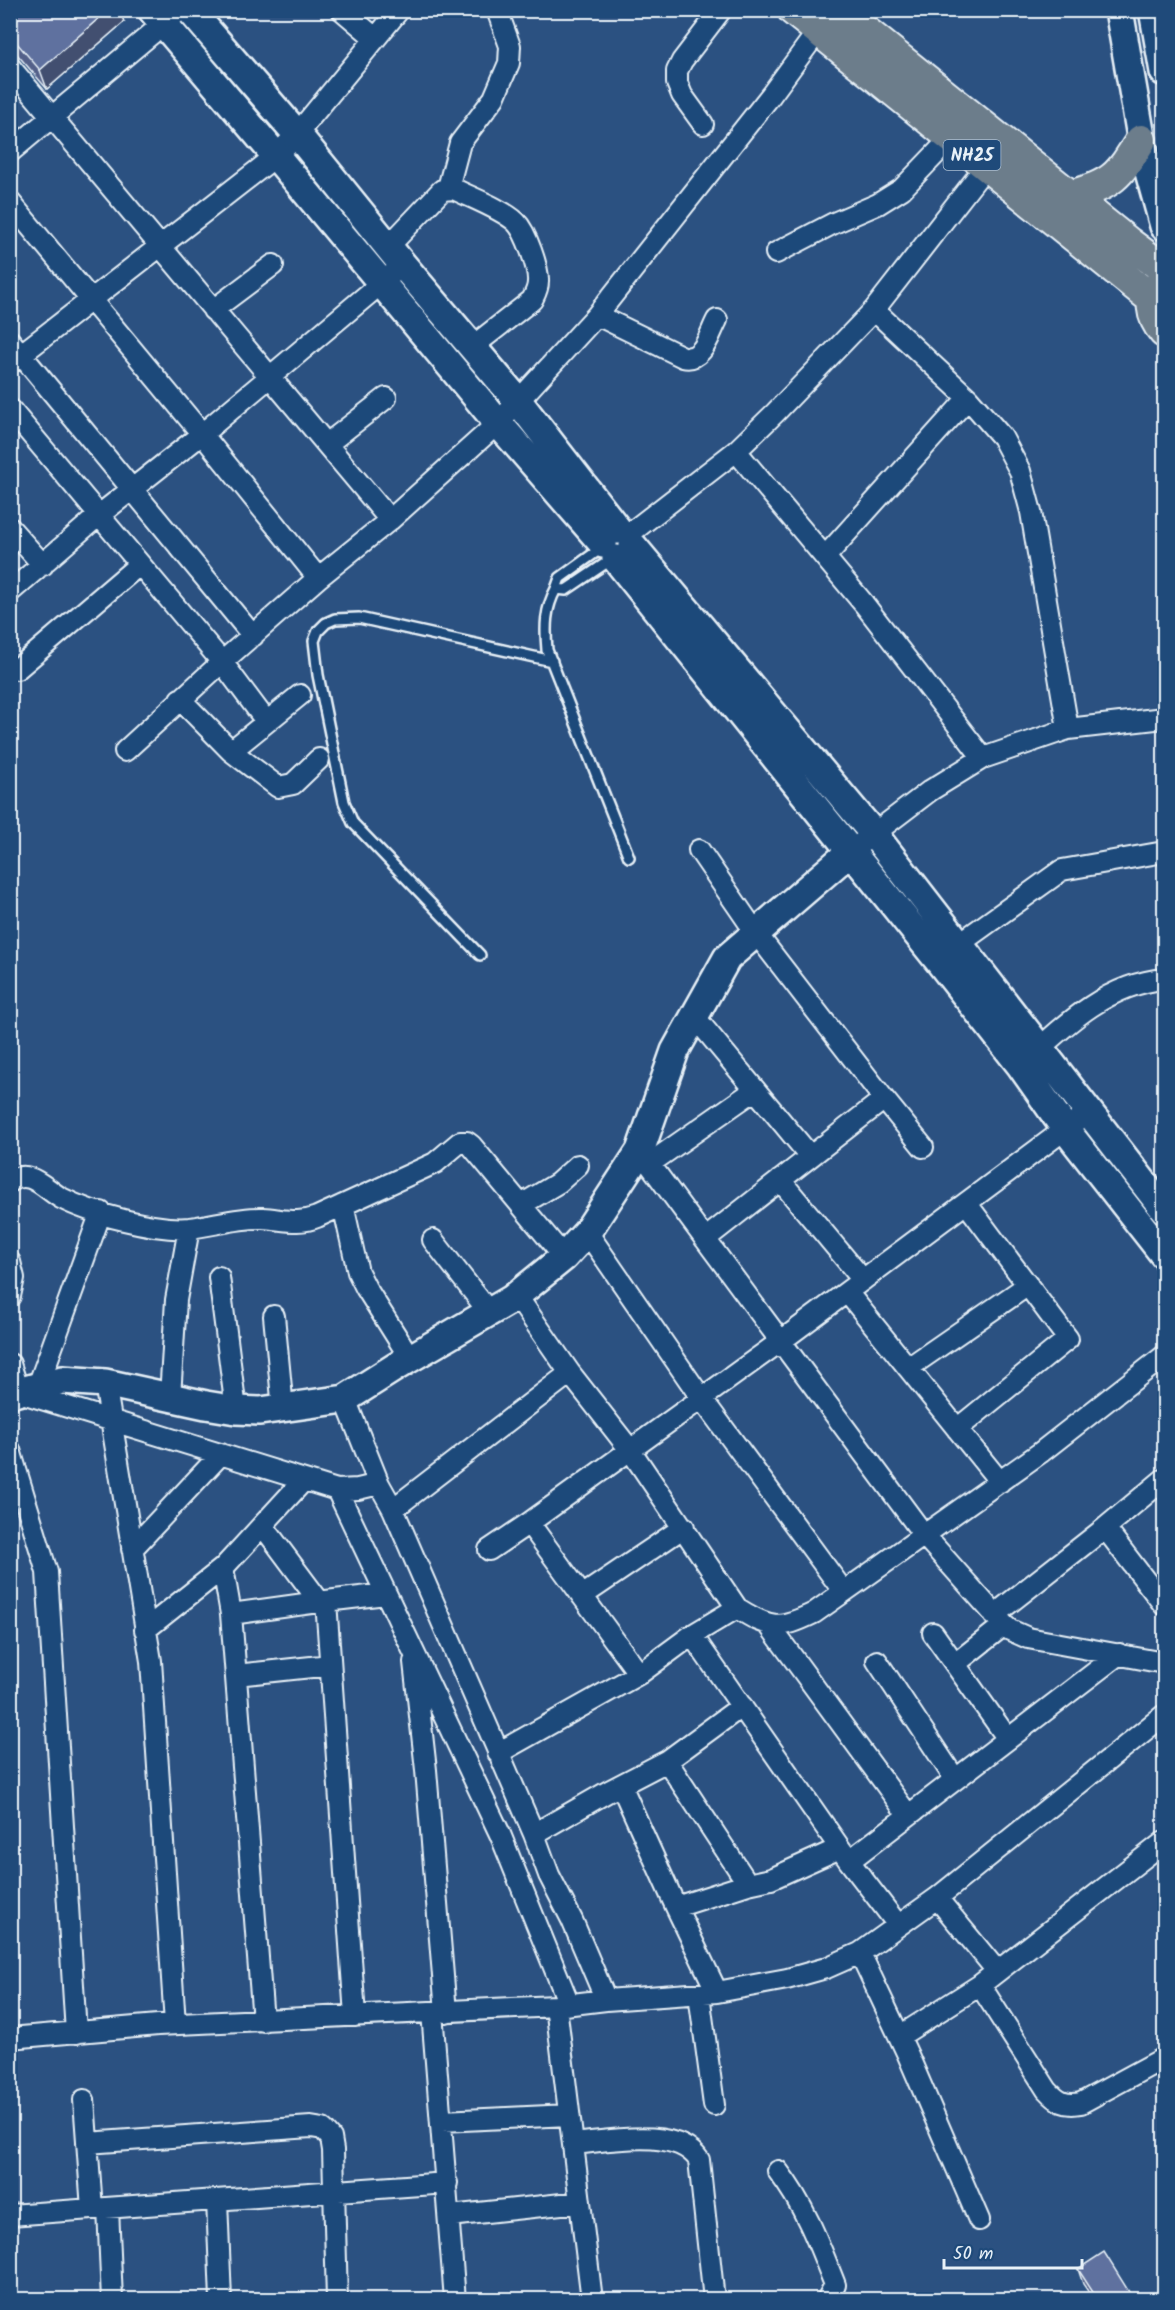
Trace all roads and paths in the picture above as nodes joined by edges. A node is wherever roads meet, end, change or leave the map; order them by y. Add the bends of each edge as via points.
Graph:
1 (190, 10) edge
2 (342, 10) edge
3 (399, 10) edge
4 (497, 10) edge
5 (721, 10) edge
6 (793, 10) edge
7 (839, 10) edge
8 (1119, 10) edge
9 (1153, 10) edge
10 (165, 15) edge
11 (818, 31) junction
12 (375, 38) junction
13 (10, 68) edge
14 (1164, 72) edge
15 (54, 118) junction
16 (703, 124) dead end
17 (297, 134) junction
18 (951, 138) junction
19 (1141, 140) junction
20 (10, 153) edge
21 (276, 156) junction
22 (986, 166) junction
23 (448, 188) junction
24 (1070, 196) junction
25 (10, 202) edge
26 (1164, 226) edge
27 (159, 245) junction
28 (776, 253) dead end
29 (396, 256) junction
30 (273, 265) dead end
31 (1164, 269) edge
32 (381, 284) junction
33 (1158, 289) edge
34 (91, 300) junction
35 (213, 310) junction
36 (874, 310) junction
37 (597, 315) junction
38 (717, 320) dead end
39 (1164, 332) edge
40 (472, 347) junction
41 (14, 353) edge
42 (271, 377) junction
43 (386, 398) dead end
44 (968, 398) junction
45 (518, 401) junction
46 (10, 409) edge
47 (498, 423) junction
48 (202, 435) junction
49 (327, 444) junction
50 (736, 451) junction
51 (132, 490) junction
52 (98, 516) junction
53 (390, 520) junction
54 (10, 528) edge
55 (616, 546) junction
56 (825, 557) junction
57 (140, 564) junction
58 (43, 565) junction
59 (318, 578) junction
60 (556, 589) junction
61 (10, 592) edge
62 (253, 636) junction
63 (552, 661) junction
64 (222, 662) junction
65 (17, 669) dead end
66 (300, 695) dead end
67 (180, 699) junction
68 (1164, 718) edge
69 (266, 721) junction
70 (1068, 729) junction
71 (125, 751) dead end
72 (231, 751) junction
73 (983, 758) junction
74 (320, 759) dead end
75 (873, 833) junction
76 (699, 850) dead end
77 (851, 851) junction
78 (1164, 852) edge
79 (629, 857) dead end
80 (756, 933) junction
81 (960, 943) junction
82 (480, 955) dead end
83 (938, 960) junction
84 (1164, 979) edge
85 (694, 1016) junction
86 (1040, 1048) junction
87 (1020, 1066) junction
88 (755, 1090) junction
89 (884, 1099) junction
90 (1088, 1112) junction
91 (1066, 1130) junction
92 (923, 1147) dead end
93 (810, 1156) junction
94 (645, 1157) junction
95 (578, 1165) dead end
96 (780, 1180) junction
97 (10, 1182) edge
98 (1160, 1203) edge
99 (968, 1204) junction
100 (344, 1205) junction
101 (521, 1205) junction
102 (100, 1212) junction
103 (1133, 1215) junction
104 (189, 1228) junction
105 (587, 1232) junction
106 (705, 1239) junction
107 (433, 1240) dead end
108 (1164, 1256) edge
109 (564, 1257) junction
110 (10, 1262) edge
111 (219, 1277) dead end
112 (1028, 1285) junction
113 (855, 1286) junction
114 (516, 1295) junction
115 (10, 1296) edge
116 (489, 1312) junction
117 (274, 1316) dead end
118 (781, 1341) junction
119 (1164, 1356) edge
120 (410, 1359) junction
121 (10, 1364) edge
122 (908, 1368) junction
123 (570, 1373) junction
124 (105, 1383) junction
125 (22, 1390) edge
126 (170, 1397) junction
127 (345, 1399) junction
128 (702, 1399) junction
129 (284, 1409) junction
130 (236, 1410) junction
131 (111, 1421) junction
132 (957, 1429) junction
133 (10, 1450) edge
134 (631, 1451) junction
135 (221, 1454) junction
136 (1164, 1479) edge
137 (304, 1480) junction
138 (1000, 1482) junction
139 (378, 1484) junction
140 (337, 1490) junction
141 (393, 1509) junction
142 (529, 1523) junction
143 (263, 1526) junction
144 (684, 1527) junction
145 (1106, 1528) junction
146 (924, 1535) junction
147 (132, 1549) junction
148 (489, 1550) dead end
149 (223, 1568) junction
150 (844, 1592) junction
151 (386, 1594) junction
152 (582, 1596) junction
153 (322, 1601) junction
154 (1164, 1605) edge
155 (737, 1608) junction
156 (231, 1614) junction
157 (999, 1620) junction
158 (769, 1625) junction
159 (145, 1630) junction
160 (933, 1633) dead end
161 (692, 1635) junction
162 (412, 1649) junction
163 (1119, 1654) junction
164 (877, 1661) dead end
165 (1164, 1663) edge
166 (955, 1664) junction
167 (330, 1665) junction
168 (639, 1674) junction
169 (236, 1675) junction
170 (742, 1706) junction
171 (1164, 1715) edge
172 (1008, 1739) junction
173 (498, 1753) junction
174 (667, 1761) junction
175 (955, 1779) junction
176 (621, 1785) junction
177 (908, 1815) junction
178 (534, 1834) junction
179 (1164, 1842) edge
180 (844, 1855) junction
181 (748, 1884) junction
182 (937, 1898) junction
183 (676, 1907) junction
184 (898, 1925) junction
185 (860, 1953) junction
186 (997, 1971) junction
187 (980, 1986) junction
188 (708, 1993) junction
189 (606, 2000) junction
190 (562, 2005) junction
191 (439, 2012) junction
192 (355, 2016) junction
193 (263, 2020) junction
194 (175, 2025) junction
195 (76, 2033) junction
196 (900, 2036) junction
197 (10, 2038) edge
198 (1164, 2058) edge
199 (84, 2100) dead end
200 (714, 2105) dead end
201 (569, 2115) junction
202 (441, 2121) junction
203 (87, 2143) junction
204 (573, 2144) junction
205 (778, 2171) dead end
206 (447, 2183) junction
207 (335, 2190) junction
208 (217, 2200) junction
209 (580, 2202) junction
210 (100, 2209) junction
211 (10, 2215) edge
212 (450, 2216) junction
213 (979, 2220) dead end
214 (112, 2300) edge
215 (221, 2300) edge
216 (337, 2300) edge
217 (455, 2300) edge
218 (592, 2300) edge
219 (714, 2300) edge
220 (827, 2300) edge

1 - 17 street
2 - 12 street
3 - 12 street
4 - 23 street via 510,46 509,63 494,98 460,143
5 - 16 street via 677,71 682,95
6 - 11 main road, NH25
7 - 24 main road, NH25
8 - 19 street
9 - 14 street
10 - 15 street
10 - 21 street
11 - 18 main road, NH25
11 - 37 street
12 - 17 street
13 - 15 street
15 - 20 street
15 - 27 street
17 - 21 street
17 - 29 street
18 - 22 main road, NH25
18 - 28 street via 902,189
19 - 24 main road via 1112,180
19 - 26 street
21 - 27 street
21 - 32 street
22 - 33 main road, NH25
22 - 36 street
23 - 29 street via 442,190
23 - 40 street via 517,223 539,281 532,300
24 - 31 main road, NH25
25 - 34 street
27 - 34 street
27 - 35 street
29 - 32 street
29 - 40 street
30 - 35 street
32 - 42 street
32 - 47 street
33 - 39 main road, NH25 via 1152,312
34 - 41 street
34 - 48 street
35 - 42 street
36 - 44 street
36 - 50 street
37 - 38 street via 690,359 702,350
37 - 45 street
40 - 45 street
41 - 51 street
42 - 48 street
42 - 49 street
43 - 49 street
44 - 56 street
44 - 70 street via 1002,437 1020,471 1031,512
45 - 47 street
45 - 55 street
46 - 52 street
47 - 53 street
47 - 55 street
48 - 51 street
48 - 59 street
49 - 53 street
50 - 55 street
50 - 56 street
51 - 52 street
51 - 62 street
52 - 57 street
52 - 58 street
53 - 59 street
54 - 58 street
55 - 60 lane via 560,578
55 - 60 lane via 566,590
55 - 75 street
55 - 77 street
56 - 73 street
57 - 64 street
57 - 65 street
58 - 61 street
59 - 62 street
60 - 63 lane via 546,616 547,650
62 - 64 street
63 - 79 lane
63 - 82 lane via 359,618 326,623 314,641 344,802 353,824
64 - 67 street
64 - 69 street
66 - 69 street
67 - 71 street
67 - 72 street
68 - 70 street
69 - 72 street
70 - 73 street
72 - 74 street via 278,787 293,784
73 - 75 street
75 - 77 street
75 - 81 street
76 - 80 street
77 - 80 street
77 - 83 street
78 - 81 street via 1062,870
80 - 85 street via 727,958
80 - 89 street
81 - 83 street
81 - 86 street
83 - 87 street
84 - 86 street via 1108,995 1083,1010
85 - 88 street
85 - 94 street via 675,1051
86 - 87 street
86 - 90 street
87 - 91 street
88 - 93 street
88 - 94 street
89 - 92 street
89 - 93 street
90 - 91 street
90 - 98 street
91 - 99 street
91 - 103 street
93 - 96 street
94 - 105 street
94 - 106 street
95 - 101 street via 558,1183
96 - 106 street
96 - 113 street
97 - 102 street via 31,1177 50,1192
98 - 103 street
99 - 112 street
99 - 113 street
100 - 101 street via 435,1163 460,1142 471,1145
100 - 104 street via 308,1221 261,1218
100 - 120 street via 358,1272
101 - 109 street
102 - 104 street via 155,1228
102 - 125 street
103 - 108 street
104 - 126 street via 176,1300
105 - 109 street
105 - 128 street
106 - 118 street
107 - 116 street
109 - 114 street
110 - 115 street via 14,1278
111 - 130 street
112 - 122 street
112 - 132 street via 1068,1339
113 - 118 street
113 - 122 street
114 - 116 street
114 - 123 street
116 - 120 street
117 - 129 street
118 - 128 street
118 - 146 street
119 - 138 street
120 - 127 street
121 - 125 street
122 - 132 street
123 - 134 street
123 - 141 street
124 - 125 street via 62,1380
124 - 126 street
124 - 131 street
125 - 131 street
126 - 130 street
127 - 129 street
127 - 139 street
128 - 134 street
128 - 150 street
129 - 130 street
131 - 135 street
131 - 147 street
132 - 138 street
133 - 195 street via 47,1572
134 - 142 street
134 - 144 street
135 - 137 street
135 - 147 street
136 - 145 street
137 - 140 street
137 - 143 street
138 - 146 street
139 - 140 street
139 - 141 street
140 - 151 street
141 - 173 street
142 - 148 street
142 - 152 street
143 - 149 street
143 - 153 street
144 - 152 street
144 - 155 street
145 - 154 street
145 - 157 street
146 - 150 street
146 - 157 street
147 - 159 street
149 - 156 street
149 - 159 street
150 - 158 street via 790,1625
151 - 153 street
151 - 162 street
152 - 168 street
153 - 156 street
153 - 167 street
155 - 158 street
155 - 161 street
156 - 169 street
157 - 163 street via 1028,1638
157 - 166 street
158 - 177 street
159 - 194 street via 151,1661
160 - 166 street
161 - 168 street
161 - 170 street
162 - 190 street via 500,1834
162 - 191 street via 426,1770
163 - 165 street
163 - 172 street
164 - 175 street
166 - 172 street
167 - 169 street
167 - 192 street
168 - 173 street
169 - 193 street
170 - 174 street
170 - 180 street
171 - 182 street
172 - 175 street
173 - 178 street
174 - 176 street
174 - 181 street
175 - 177 street
176 - 178 street
176 - 183 street
177 - 180 street
178 - 189 street
179 - 186 street
180 - 181 street
180 - 184 street
181 - 183 street
182 - 184 street
182 - 186 street
183 - 188 street
184 - 185 street
185 - 188 street via 787,1979
185 - 196 street
186 - 187 street
187 - 196 street
187 - 198 street via 1058,2101 1069,2105 1081,2103
188 - 189 street
188 - 200 street
189 - 190 street
190 - 191 street
190 - 201 street
191 - 192 street
191 - 202 street
192 - 193 street
193 - 194 street
194 - 195 street
195 - 197 street
196 - 213 street
199 - 203 street
201 - 202 street
201 - 204 street
202 - 206 street
203 - 207 street via 323,2128 331,2138
203 - 210 street
204 - 209 street
204 - 219 street via 657,2139 675,2141 693,2150 699,2160
205 - 220 street via 810,2221 835,2285
206 - 207 street
206 - 212 street
207 - 208 street
207 - 216 street
208 - 210 street
208 - 215 street
209 - 212 street
209 - 218 street
210 - 211 street
210 - 214 street
212 - 217 street

